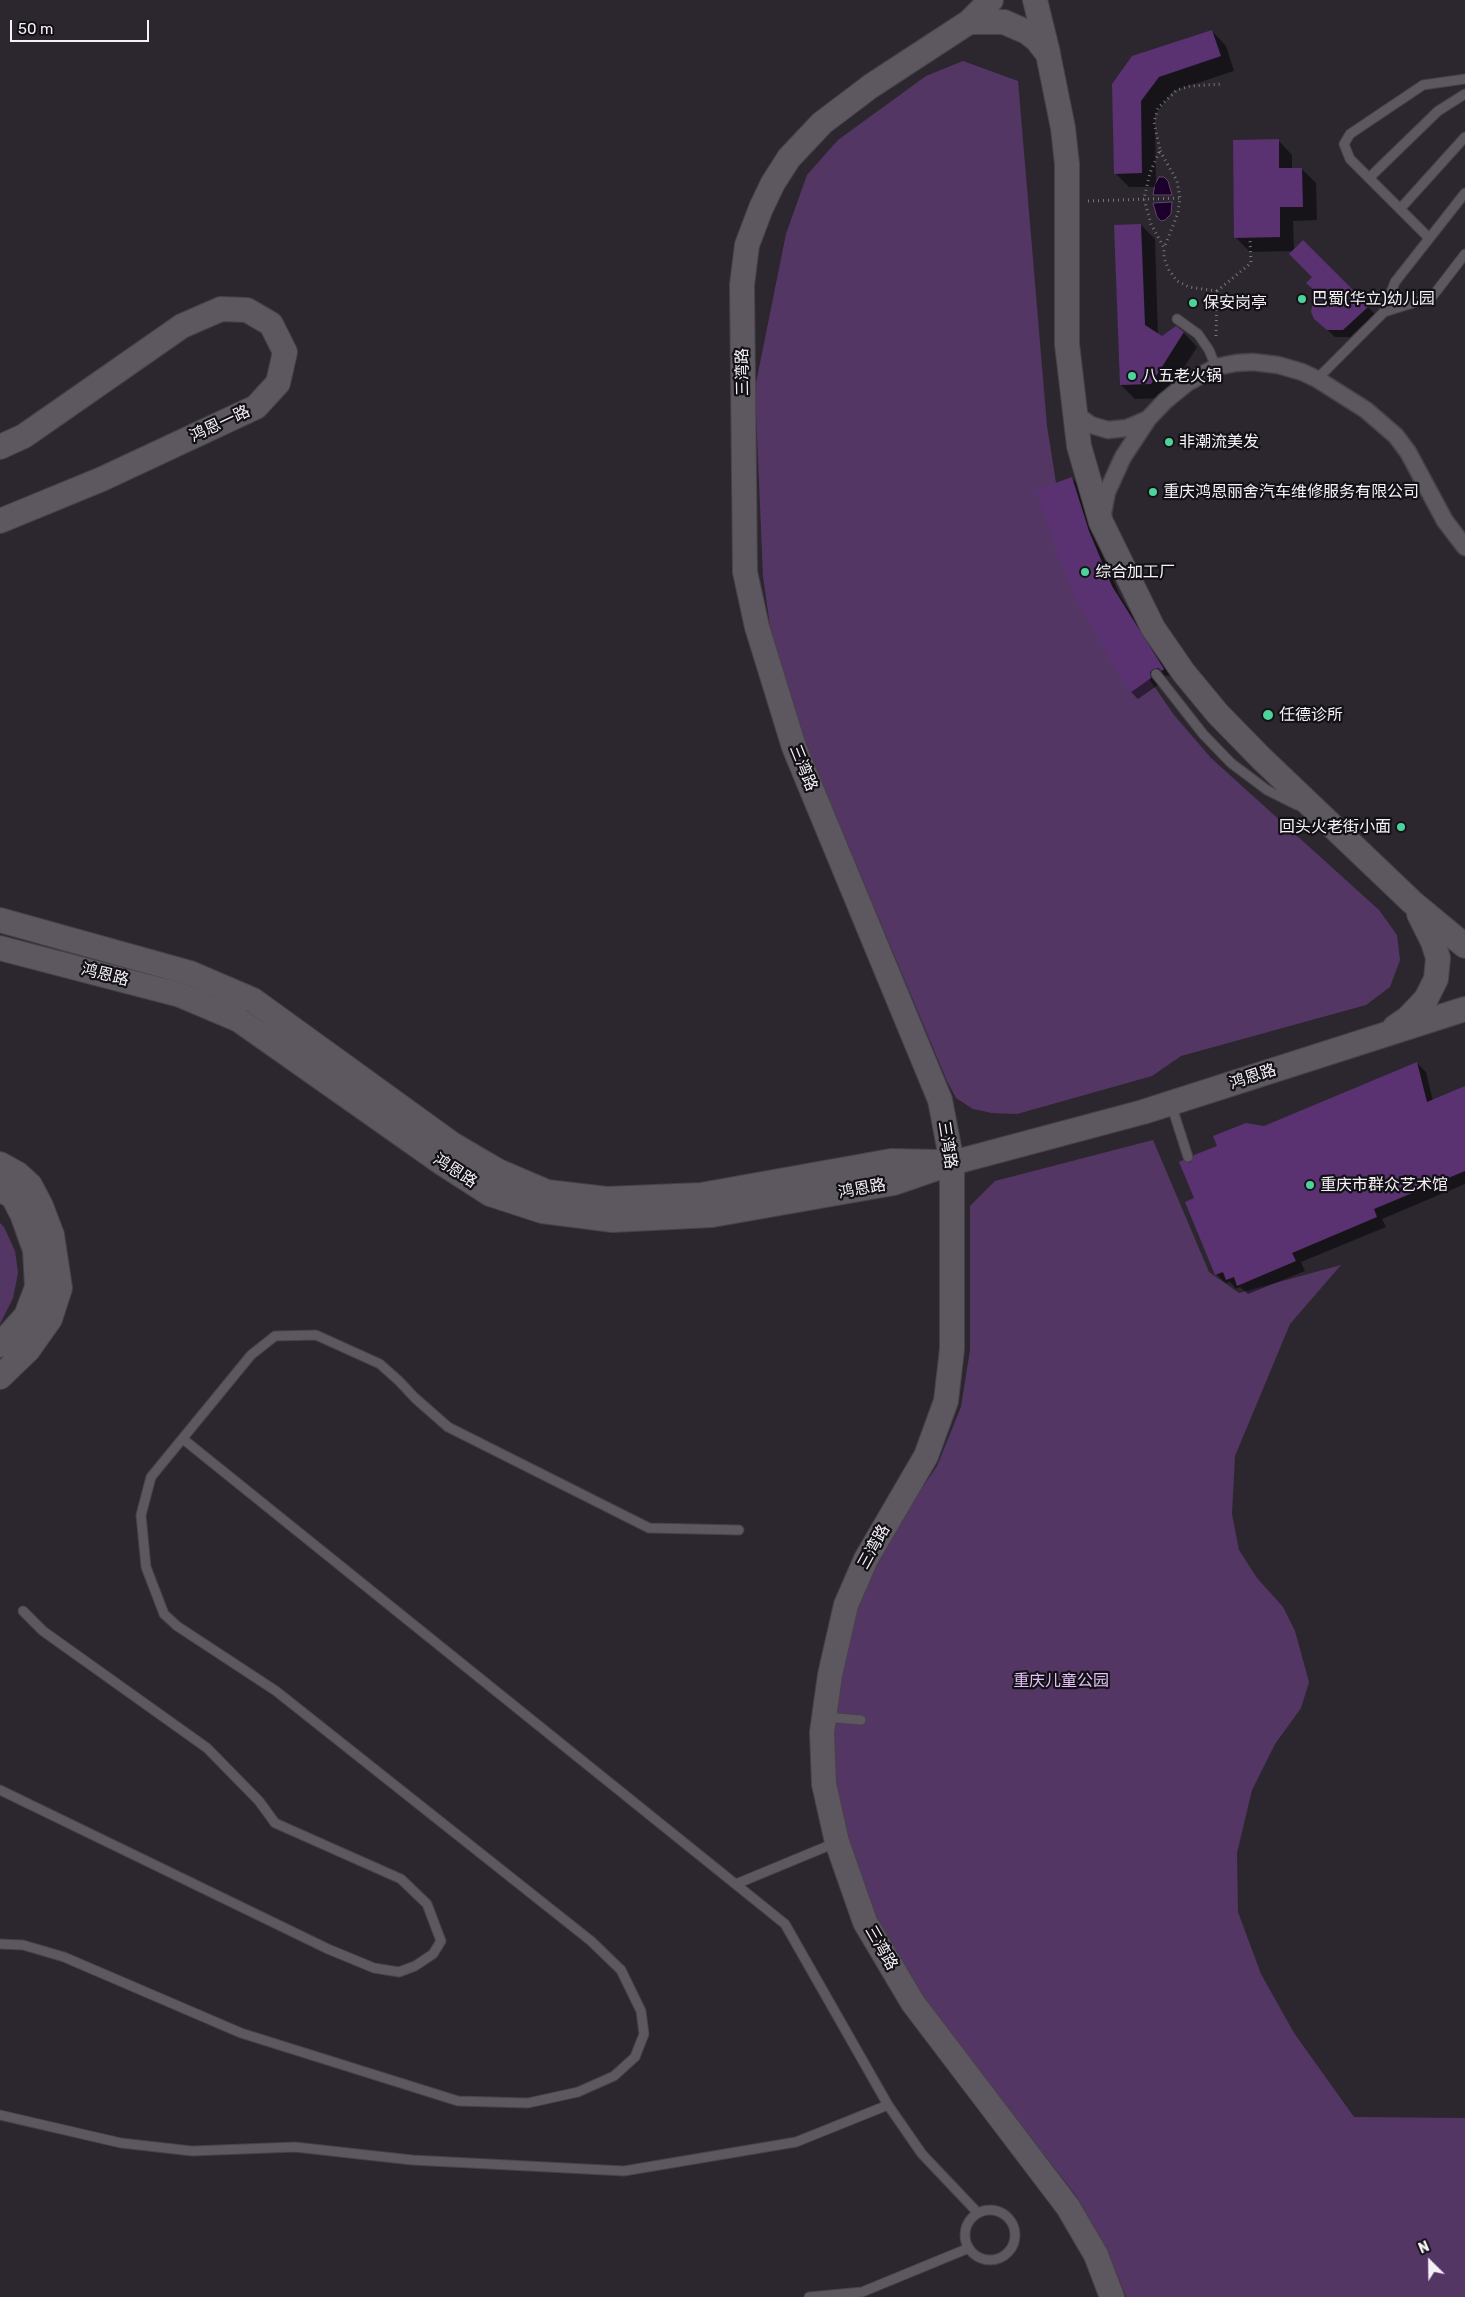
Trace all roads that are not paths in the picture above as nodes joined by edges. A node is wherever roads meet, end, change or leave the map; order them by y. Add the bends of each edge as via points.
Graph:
1 (991, 0) edge
2 (1035, 0) edge
3 (969, 22) junction
4 (1048, 54) junction
5 (1465, 79) edge
6 (1465, 94) edge
7 (1465, 137) edge
8 (1369, 178) junction
9 (1465, 193) edge
10 (1400, 209) junction
11 (1429, 238) junction
12 (1465, 254) edge
13 (1384, 312) junction
14 (1176, 319) dead end
15 (1216, 367) junction
16 (1317, 379) junction
17 (1074, 413) junction
18 (1148, 420) junction
19 (0, 447) edge
20 (0, 521) edge
21 (1102, 522) junction
22 (1465, 547) edge
23 (1156, 674) dead end
24 (1322, 817) junction
25 (1412, 902) junction
26 (0, 920) edge
27 (1460, 940) edge
28 (0, 948) edge
29 (1465, 1009) edge
30 (1376, 1038) junction
31 (1170, 1103) junction
32 (1188, 1157) dead end
33 (952, 1162) junction
34 (0, 1164) edge
35 (0, 1189) edge
36 (0, 1345) edge
37 (0, 1377) edge
38 (183, 1439) junction
39 (739, 1530) dead end
40 (23, 1610) dead end
41 (824, 1717) junction
42 (860, 1720) dead end
43 (0, 1790) edge
44 (837, 1842) junction
45 (736, 1884) junction
46 (0, 1944) edge
47 (888, 2106) junction
48 (0, 2115) edge
49 (978, 2214) junction
50 (969, 2248) junction
51 (809, 2297) edge
52 (1112, 2297) edge

1 - 3 street, 三湾路
2 - 4 street
3 - 4 street via 1004,22 1038,40
3 - 33 street, 三湾路 via 841,108 789,158 773,183 747,245 742,285 745,572 757,627 794,747 940,1100
4 - 17 street via 1067,164 1067,344
5 - 8 lane via 1423,85 1347,137 1344,144 1347,155
6 - 8 lane via 1442,107
7 - 10 lane
8 - 10 lane
9 - 11 lane
10 - 11 lane
11 - 13 lane via 1395,282
12 - 13 lane via 1432,297
13 - 16 lane
14 - 15 lane via 1198,334
15 - 16 street via 1236,363 1278,364
15 - 18 street via 1187,383
16 - 22 street via 1366,410 1396,436 1445,521
17 - 18 street via 1091,425 1108,430 1127,428
17 - 21 street via 1079,446
18 - 21 street via 1114,474
19 - 20 street, 鸿恩一路 via 24,436 182,326 221,309 247,310 271,324 285,352 278,383 256,407 102,479
21 - 24 street via 1153,628 1184,673 1218,714
23 - 24 lane via 1203,734 1231,763 1267,790
24 - 25 street
25 - 27 street
25 - 30 street via 1438,958 1436,979 1426,999 1408,1018
26 - 33 street, 鸿恩路 via 190,973 254,1000 452,1144 498,1171 548,1192 607,1199 702,1195 891,1161
28 - 33 street, 鸿恩路 via 180,994 239,1020 490,1194 542,1210 613,1220 712,1216 894,1183
29 - 30 street, 鸿恩路
30 - 31 street, 鸿恩路
31 - 32 lane
31 - 33 street, 鸿恩路
33 - 41 street, 三湾路 via 952,1349 946,1401 926,1456 866,1559 846,1605
34 - 37 street via 30,1185 41,1206 52,1234 60,1288 50,1319 28,1350
35 - 36 street via 13,1197 22,1214 35,1250 37,1287 26,1316
38 - 39 lane via 251,1355 263,1345 275,1336 316,1335 380,1364 448,1427 649,1528
38 - 45 lane
38 - 46 lane via 151,1477 141,1514 146,1568 164,1614 177,1626 276,1691 591,1941 621,1970 642,2011 644,2034 635,2057 614,2076 578,2092 528,2103 458,2101 241,2033 64,1957 23,1946
40 - 43 lane via 43,1631 207,1748 276,1823 401,1879 427,1904 441,1940 433,1954 415,1966 399,1972 374,1968 328,1949
41 - 42 lane
41 - 44 street, 三湾路 via 824,1784
44 - 45 lane
44 - 52 street, 三湾路 via 865,1922 914,2004 1068,2207 1096,2255
45 - 47 lane via 785,1924
47 - 48 lane via 796,2142 624,2172 412,2160 295,2147 192,2151 122,2143
47 - 49 lane via 922,2154
49 - 50 lane via 966,2228 964,2236
49 - 50 lane via 988,2210 1003,2214 1013,2226 1014,2241 1005,2254 991,2260 976,2256
50 - 51 lane via 862,2292

